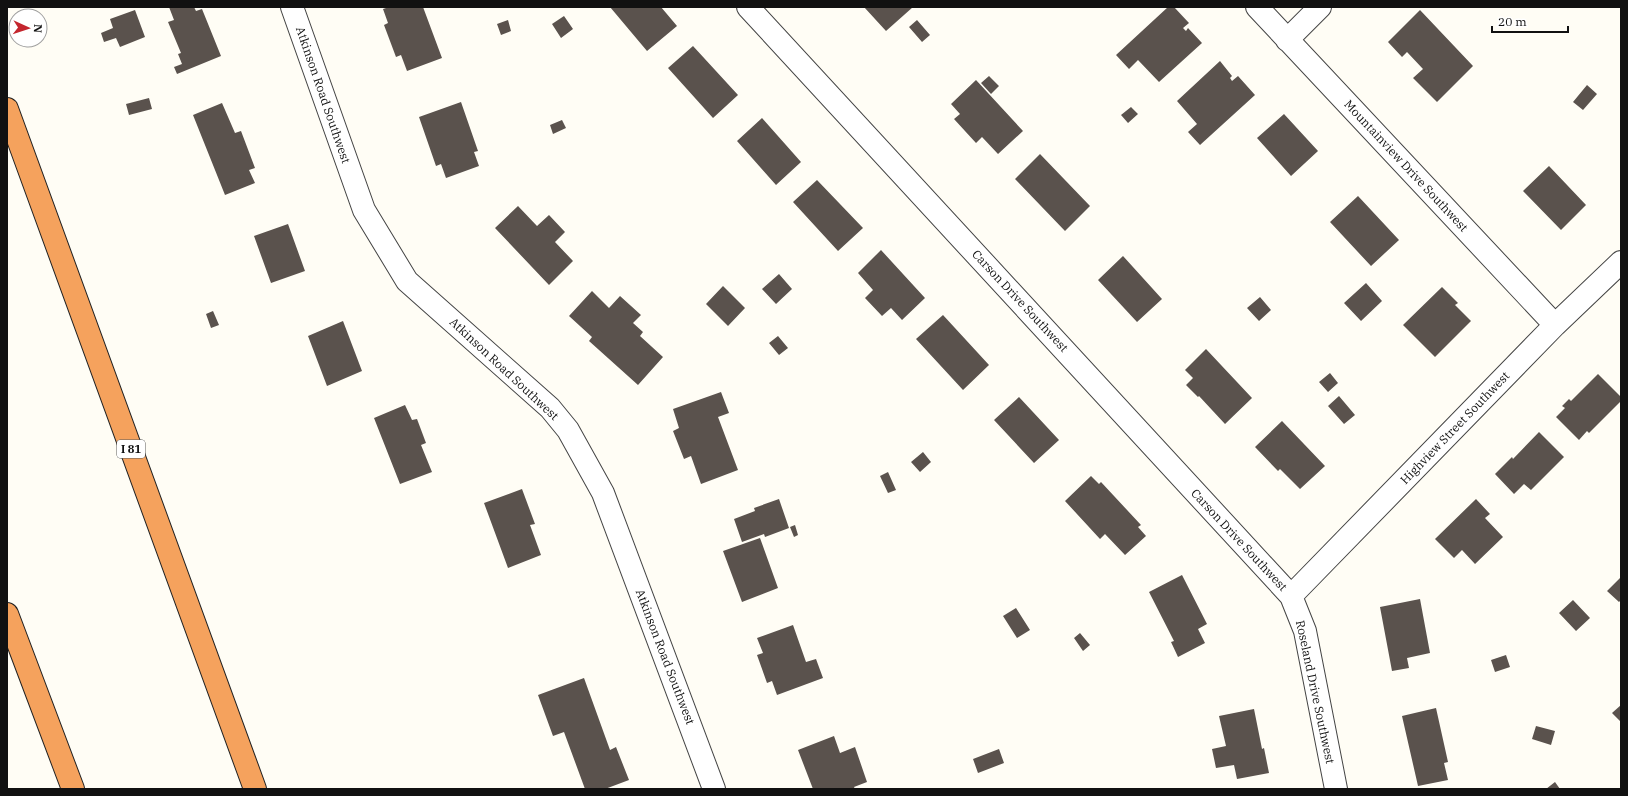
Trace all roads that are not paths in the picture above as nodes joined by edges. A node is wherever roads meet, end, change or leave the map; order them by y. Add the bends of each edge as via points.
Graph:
1 (292, 7) edge
2 (748, 7) edge
3 (1257, 7) edge
4 (1320, 7) edge
5 (1287, 40) junction
6 (7, 109) edge
7 (1621, 262) edge
8 (1555, 325) junction
9 (1291, 596) junction
10 (7, 614) edge
11 (73, 789) edge
12 (255, 789) edge
13 (714, 789) edge
14 (1336, 789) edge

1 - 13 street, Atkinson Road Southwest via 364,210 407,281 550,408 568,430 603,493
2 - 9 street, Carson Drive Southwest
3 - 5 street, Mountainview Drive Southwest
4 - 5 street
5 - 8 street, Mountainview Drive Southwest
6 - 12 highway, I 81
7 - 8 street, Highview Street Southwest
8 - 9 street, Highview Street Southwest
9 - 14 street, Roseland Drive Southwest via 1304,631
10 - 11 highway

